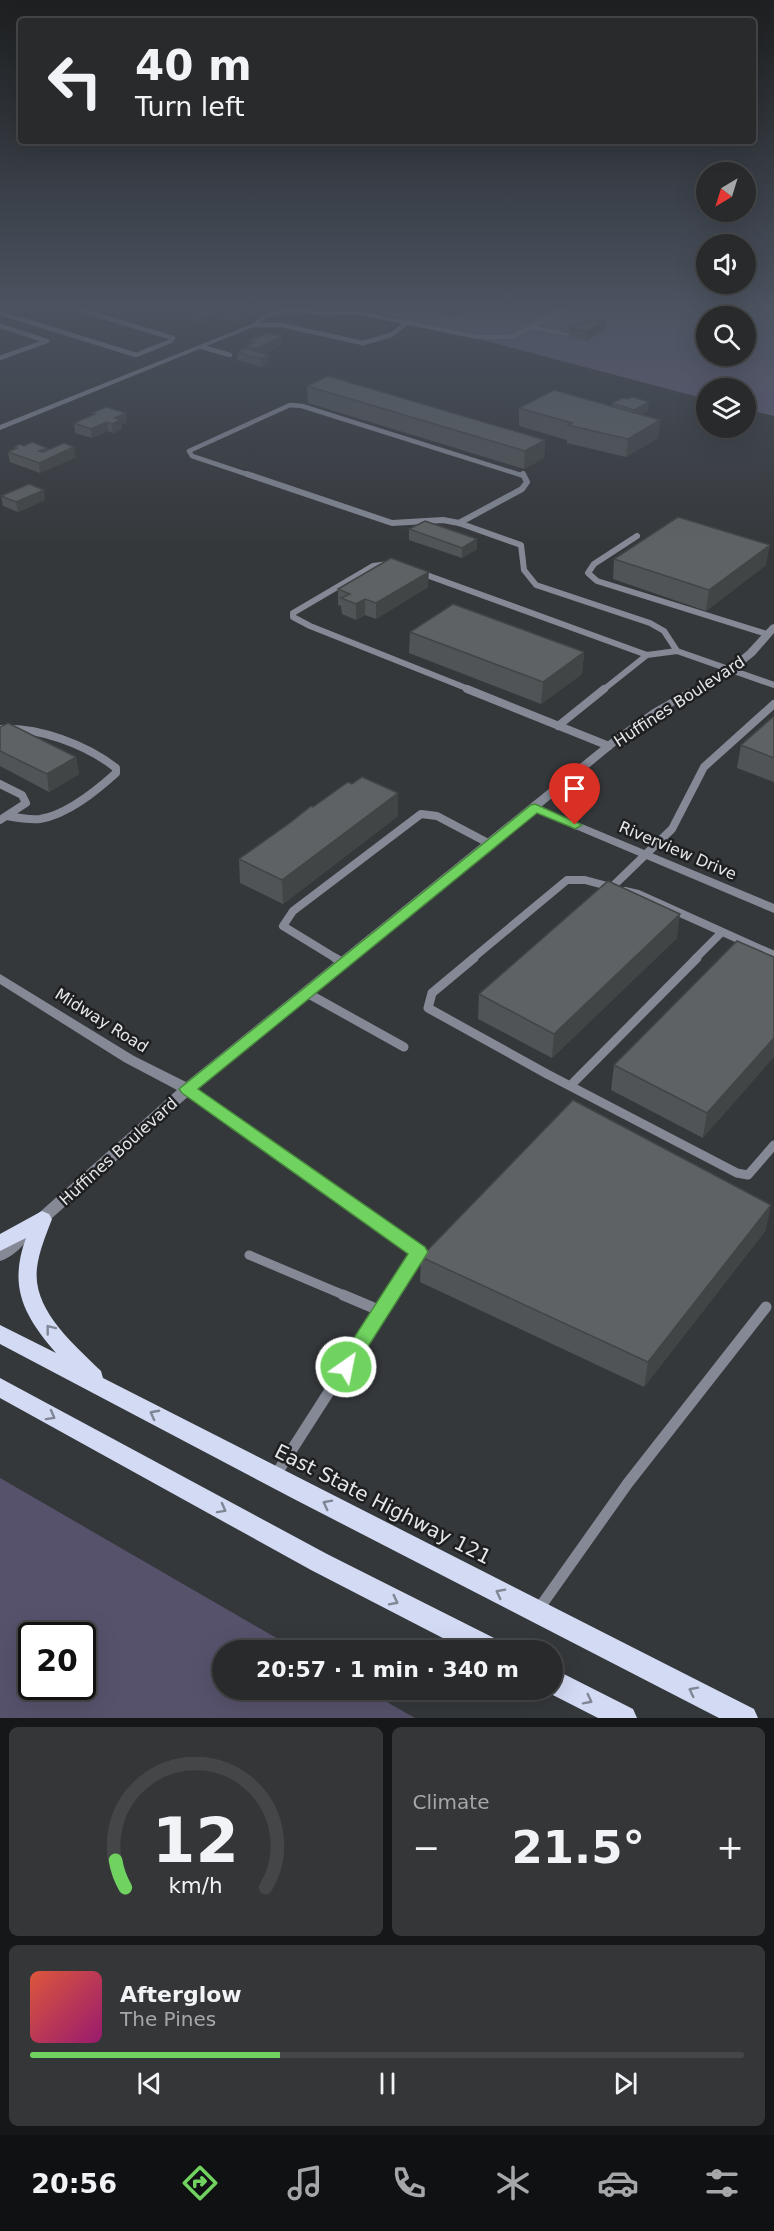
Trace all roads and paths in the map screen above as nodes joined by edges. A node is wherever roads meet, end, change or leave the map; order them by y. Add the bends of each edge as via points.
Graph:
1 (109, 384) edge
2 (0, 428) edge
3 (458, 524) junction
4 (637, 536) dead end
5 (394, 564) edge
6 (414, 570) edge
7 (770, 631) edge
8 (677, 651) junction
9 (646, 655) junction
10 (731, 669) junction
11 (774, 685) edge
12 (774, 704) edge
13 (558, 726) junction
14 (0, 729) edge
15 (609, 746) junction
16 (0, 784) edge
17 (535, 807) junction
18 (4, 818) edge
19 (490, 844) junction
20 (646, 855) junction
21 (612, 887) junction
22 (774, 909) edge
23 (722, 932) junction
24 (774, 955) edge
25 (343, 963) junction
26 (0, 978) edge
27 (307, 993) junction
28 (404, 1047) dead end
29 (570, 1086) junction
30 (187, 1089) junction
31 (774, 1144) edge
32 (42, 1219) junction
33 (0, 1243) edge
34 (249, 1254) dead end
35 (0, 1255) edge
36 (766, 1307) dead end
37 (381, 1311) junction
38 (0, 1334) edge
39 (0, 1387) edge
40 (103, 1388) junction
41 (274, 1478) junction
42 (537, 1612) junction
43 (471, 1640) edge
44 (563, 1687) edge
45 (624, 1718) edge
46 (745, 1718) edge

1 - 2 street
3 - 3 lane via 447,520 392,524 192,456 189,451 290,405 523,474 527,482 522,489
3 - 8 lane via 521,545 524,570 536,585 659,627
4 - 7 lane via 594,564 588,573 597,580
5 - 13 lane via 373,566 293,613 293,617
6 - 9 lane
7 - 10 street, Huffines Boulevard
8 - 9 lane
8 - 10 lane
9 - 13 lane
10 - 11 lane
10 - 15 street, Huffines Boulevard via 657,711
12 - 20 lane via 704,767 672,829
13 - 15 lane
14 - 18 lane via 40,730 116,768 105,784 44,818
15 - 17 street, Huffines Boulevard
16 - 18 lane via 22,795 26,803
17 - 19 street, Huffines Boulevard
17 - 20 street, Riverview Drive
19 - 25 street, Huffines Boulevard
19 - 25 lane via 437,816 421,814 293,911 283,926
20 - 21 lane
20 - 22 street, Riverview Drive
21 - 23 lane via 638,894
21 - 29 lane via 567,880 432,993 428,1008
23 - 24 lane
23 - 29 lane
25 - 27 street, Huffines Boulevard
26 - 30 street, Midway Road via 129,1059
27 - 28 lane
27 - 30 street, Huffines Boulevard
29 - 31 lane via 737,1173 748,1175
30 - 32 street, Huffines Boulevard
30 - 37 lane via 419,1252
32 - 33 main road
32 - 35 street, Huffines Boulevard
40 -> 32 main road via 39,1314 27,1282 29,1260
34 - 37 lane
36 - 42 lane via 628,1484
37 - 41 lane
38 - 40 main road, East State Highway 121
39 -> 43 main road via 319,1562
41 -> 40 main road, East State Highway 121
42 -> 41 main road, East State Highway 121
46 -> 42 main road, East State Highway 121
44 -> 45 main road

